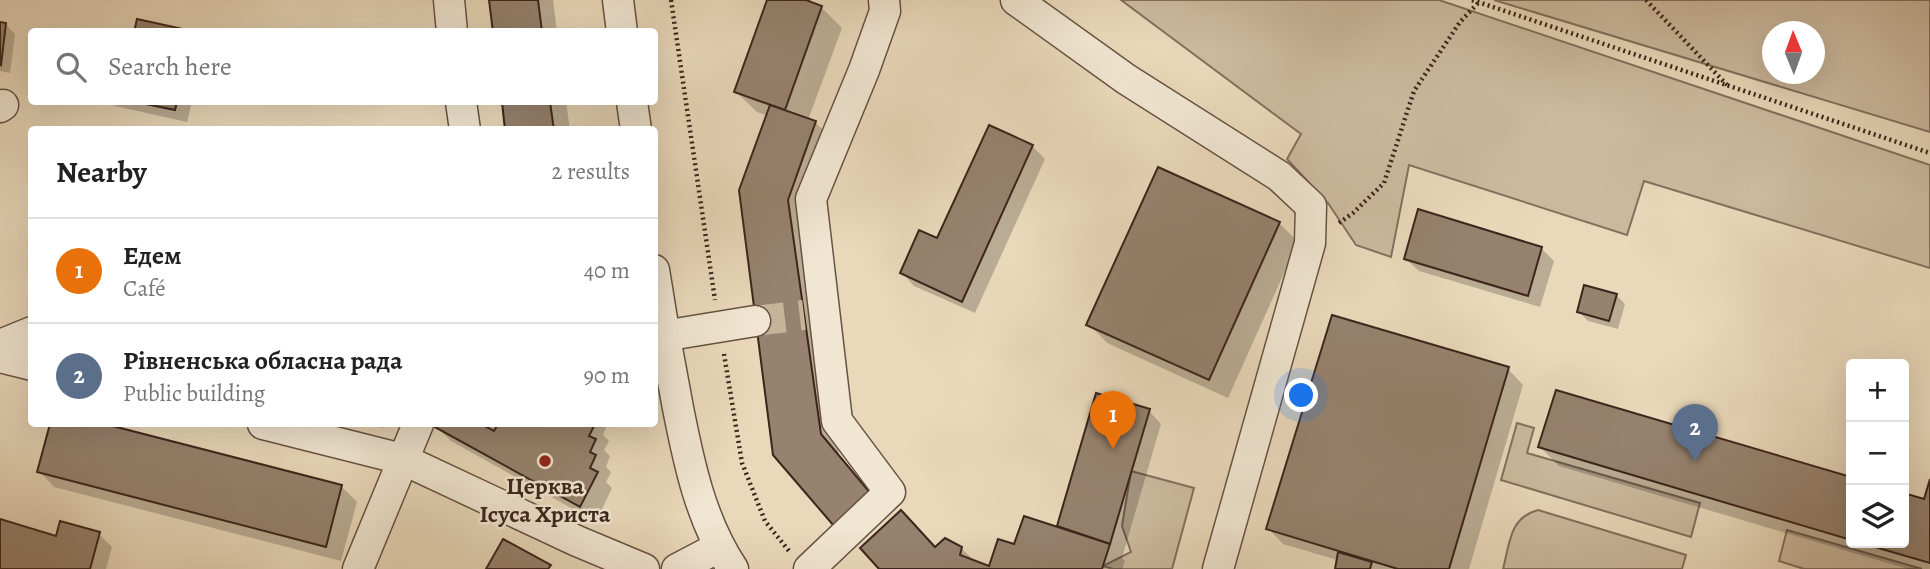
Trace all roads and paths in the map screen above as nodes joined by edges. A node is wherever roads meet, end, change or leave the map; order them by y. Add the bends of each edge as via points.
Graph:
1 (449, 0) edge
2 (618, 0) edge
3 (671, 0) edge
4 (884, 0) edge
5 (1016, 0) edge
6 (1472, 0) edge
7 (1647, 0) edge
8 (1479, 2) junction
9 (452, 28) edge
10 (622, 28) edge
11 (1728, 86) junction
12 (461, 105) edge
13 (632, 105) edge
14 (464, 126) edge
15 (635, 126) edge
16 (1930, 153) edge
17 (1310, 243) junction
18 (658, 300) edge
19 (755, 321) tunnel mouth
20 (719, 327) junction
21 (28, 334) edge
22 (663, 337) junction
23 (0, 345) edge
24 (0, 357) edge
25 (28, 364) edge
26 (275, 427) edge
27 (417, 427) edge
28 (402, 459) junction
29 (726, 558) edge
30 (803, 564) edge
31 (358, 569) edge
32 (644, 569) edge
33 (677, 569) edge
34 (1218, 569) edge

1 - 9 street
2 - 10 street
3 - 20 path
4 - 30 street via 885,11 864,70 811,200 814,314 838,421 890,492
5 - 17 street via 1126,79 1279,176 1311,206
6 - 8 path
7 - 11 path
8 - 11 path
8 - 17 path via 1460,22 1415,91 1384,183 1353,213
11 - 16 path
12 - 14 street
13 - 15 street
17 - 34 street
18 - 22 street
19 - 20 street
20 - 22 street
20 - 30 path via 742,463 765,521
21 - 23 street
22 - 29 street via 701,504
24 - 25 street
26 - 28 street
27 - 28 street
28 - 31 street
28 - 32 street
29 - 33 street

